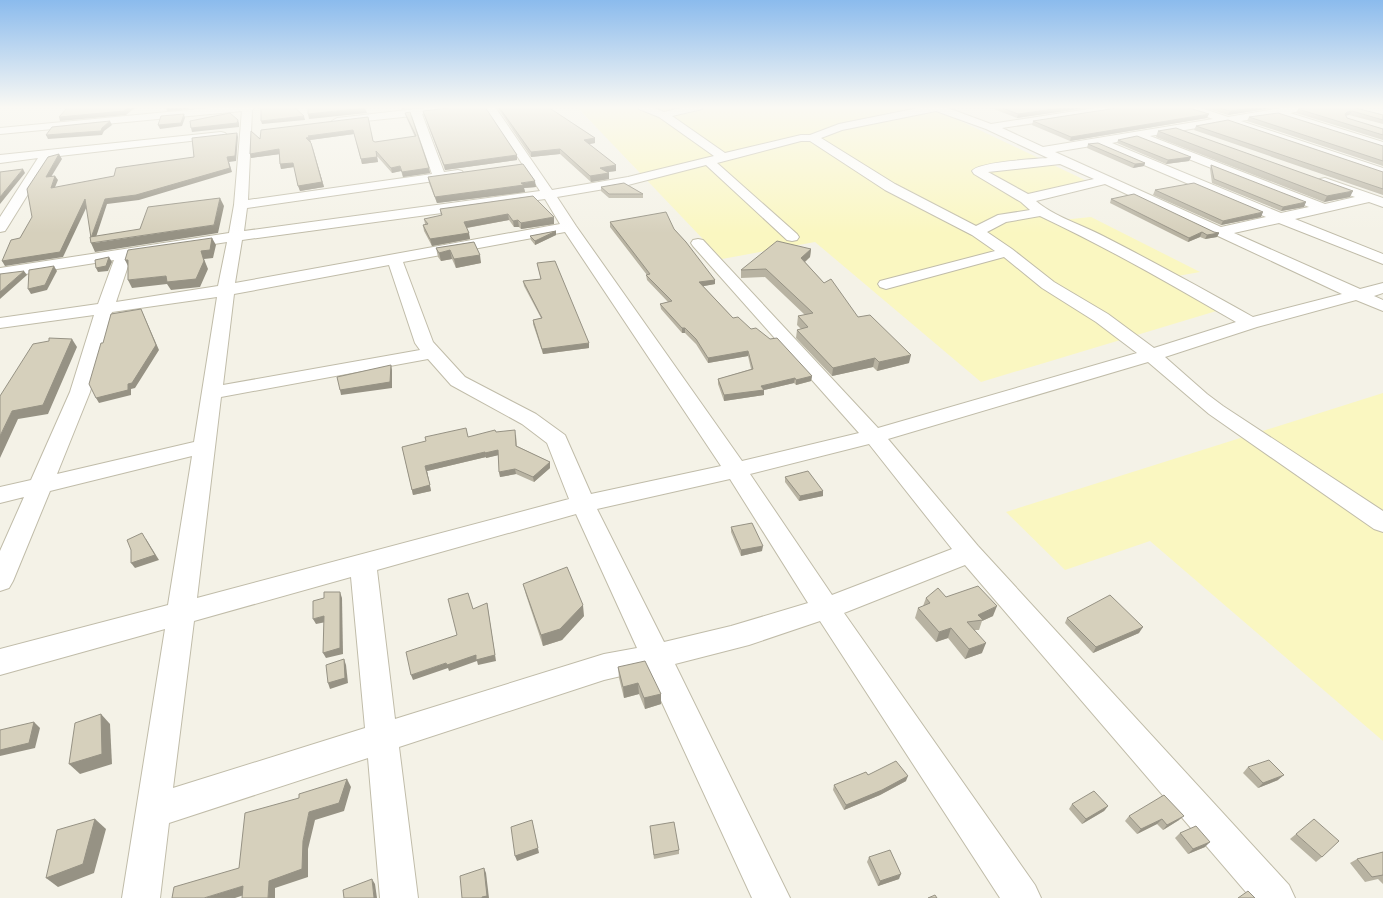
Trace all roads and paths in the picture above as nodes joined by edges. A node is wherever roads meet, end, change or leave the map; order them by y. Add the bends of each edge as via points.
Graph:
1 (92, 149) edge
2 (242, 149) edge
3 (429, 149) edge
4 (511, 149) edge
5 (711, 149) edge
6 (756, 149) edge
7 (829, 149) edge
8 (1036, 149) edge
9 (1052, 149) edge
10 (1117, 149) edge
11 (1174, 149) edge
12 (1315, 149) edge
13 (1040, 151) junction
14 (47, 154) junction
15 (722, 157) junction
16 (0, 159) edge
17 (1061, 160) junction
18 (708, 161) junction
19 (468, 172) edge
20 (1383, 172) edge
21 (1270, 174) edge
22 (439, 176) junction
23 (1247, 178) junction
24 (1313, 178) edge
25 (1105, 180) junction
26 (550, 194) junction
27 (1383, 195) edge
28 (1369, 198) junction
29 (1026, 199) junction
30 (1383, 203) edge
31 (241, 205) junction
32 (1323, 208) junction
33 (1042, 212) junction
34 (1280, 218) junction
35 (569, 227) junction
36 (0, 228) edge
37 (977, 232) junction
38 (1217, 232) junction
39 (236, 236) junction
40 (792, 237) dead end
41 (698, 243) dead end
42 (1007, 252) junction
43 (124, 254) junction
44 (394, 258) junction
45 (1383, 259) edge
46 (0, 273) edge
47 (886, 284) dead end
48 (1383, 288) edge
49 (226, 290) junction
50 (1358, 295) junction
51 (1383, 306) edge
52 (105, 308) junction
53 (0, 323) edge
54 (1251, 324) junction
55 (432, 353) junction
56 (1152, 355) junction
57 (212, 392) junction
58 (874, 436) junction
59 (204, 446) junction
60 (736, 470) junction
61 (40, 486) junction
62 (0, 495) edge
63 (583, 504) junction
64 (1383, 523) edge
65 (969, 553) junction
66 (363, 563) junction
67 (0, 581) edge
68 (826, 608) junction
69 (182, 612) junction
70 (656, 656) junction
71 (0, 662) edge
72 (382, 738) junction
73 (154, 811) junction
74 (141, 898) edge
75 (399, 898) edge
76 (771, 898) edge
77 (1022, 898) edge
78 (1276, 898) edge

1 - 14 street
2 - 31 street
3 - 22 street
4 - 26 street via 519,165
5 - 15 street
6 - 15 street
7 - 37 street via 890,187
8 - 13 street
9 - 13 street
10 - 34 street
11 - 23 street
12 - 20 street
13 - 17 street
14 - 16 street
14 - 36 street
15 - 18 street
17 - 25 street
17 - 29 street via 978,171
18 - 26 street via 628,181
18 - 40 street
19 - 22 street
21 - 23 street
22 - 31 street
23 - 32 street
24 - 28 street
25 - 29 street
25 - 38 street
26 - 35 street
26 - 39 street
27 - 28 street
28 - 30 street
28 - 32 street
29 - 33 street
31 - 39 street
32 - 34 street
33 - 37 street via 1003,218
33 - 54 street via 1163,273
34 - 38 street
34 - 45 street
35 - 44 street
35 - 60 street
37 - 42 street
38 - 50 street
39 - 43 street
39 - 49 street
41 - 58 street
42 - 47 street
42 - 56 street via 1048,285 1102,318
43 - 46 street
43 - 52 street
44 - 49 street
44 - 55 street via 424,343
48 - 50 street
49 - 52 street
49 - 57 street
50 - 51 street
50 - 54 street
52 - 53 street
52 - 61 street via 80,392
54 - 56 street
55 - 57 street
55 - 63 street via 458,381 529,420 557,440
56 - 58 street
56 - 64 street via 1205,402
57 - 59 street
58 - 60 street
58 - 65 street
59 - 61 street
59 - 69 street
60 - 63 street
60 - 68 street
61 - 62 street
61 - 67 street
63 - 66 street
63 - 70 street
65 - 68 street
65 - 78 street
66 - 69 street
66 - 72 street
68 - 70 street via 749,633
68 - 77 street
69 - 71 street
69 - 73 street
70 - 72 street via 604,667
70 - 76 street
72 - 73 street
72 - 75 street
73 - 74 street

